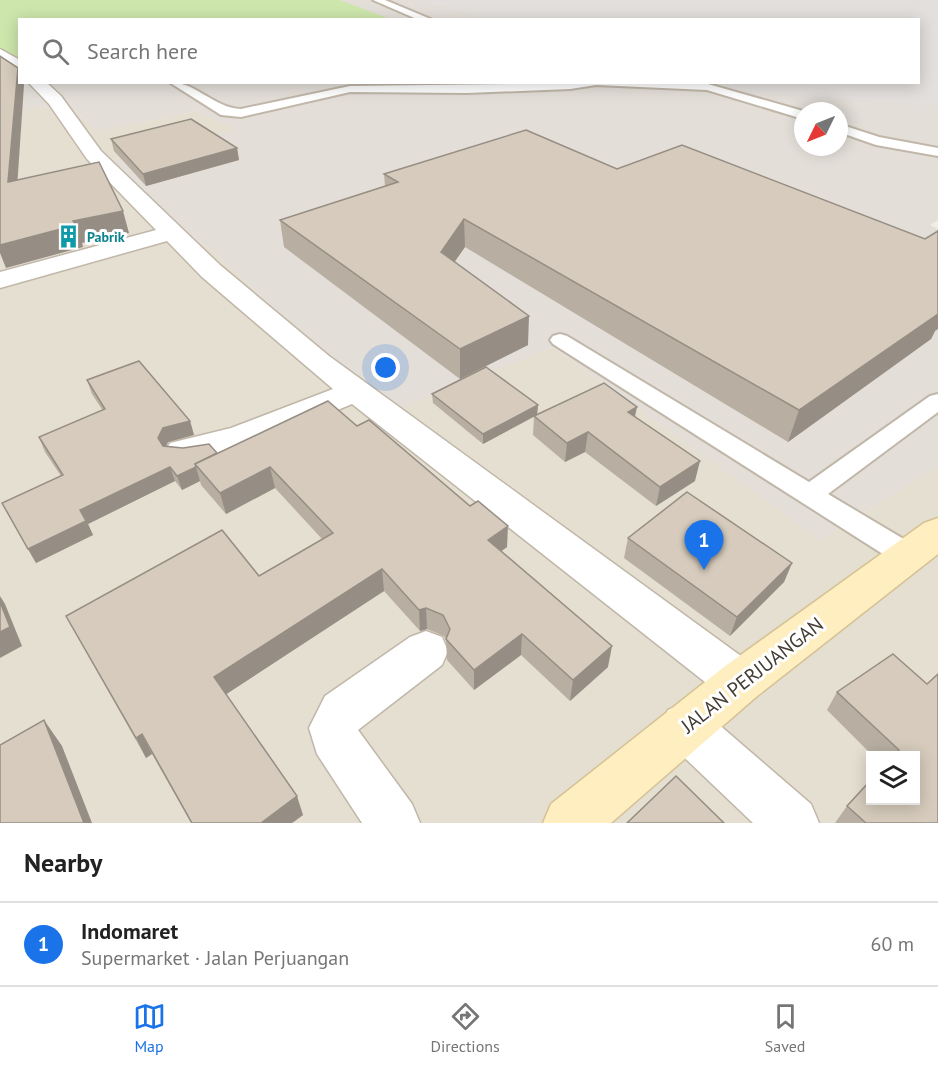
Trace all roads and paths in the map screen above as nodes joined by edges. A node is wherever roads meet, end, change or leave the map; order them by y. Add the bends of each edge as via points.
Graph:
1 (377, 0) edge
2 (424, 18) edge
3 (0, 54) edge
4 (18, 66) edge
5 (38, 84) edge
6 (178, 84) edge
7 (583, 84) edge
8 (619, 84) edge
9 (650, 84) edge
10 (794, 112) edge
11 (848, 131) edge
12 (938, 152) edge
13 (174, 232) junction
14 (0, 280) edge
15 (560, 340) dead end
16 (356, 391) junction
17 (938, 401) edge
18 (182, 451) edge
19 (810, 494) junction
20 (922, 544) edge
21 (426, 651) dead end
22 (740, 682) junction
23 (685, 726) junction
24 (393, 823) edge
25 (570, 823) edge
26 (792, 823) edge

1 - 2 lane
3 - 4 street
5 - 13 street via 55,100 94,155
6 - 7 lane via 225,111 241,113 350,89 467,90
8 - 9 lane
9 - 10 lane via 726,91
11 - 12 lane via 876,141
13 - 14 street
13 - 16 street via 254,310
15 - 19 lane
16 - 18 street via 240,436
16 - 22 street
17 - 19 lane
19 - 20 lane
20 - 22 street, JALAN PERJUANGAN
21 - 24 street via 342,712 333,728 334,737
22 - 23 street, JALAN PERJUANGAN
23 - 25 street, JALAN PERJUANGAN
23 - 26 street

